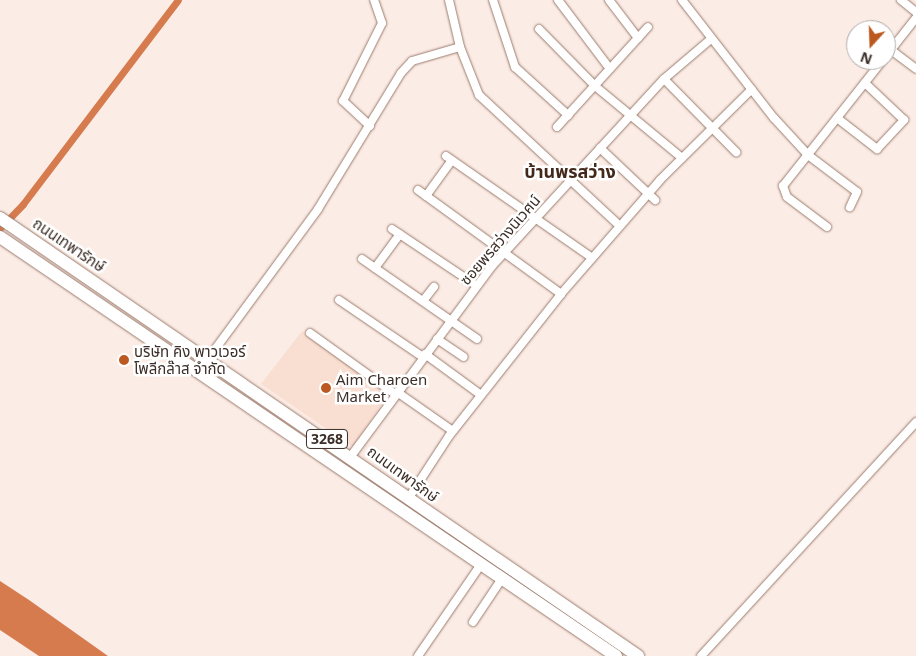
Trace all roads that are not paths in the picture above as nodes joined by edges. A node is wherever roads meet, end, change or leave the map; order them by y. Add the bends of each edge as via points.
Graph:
1 (374, 0) edge
2 (449, 0) edge
3 (493, 0) edge
4 (558, 0) edge
5 (609, 0) edge
6 (682, 0) edge
7 (901, 0) edge
8 (916, 12) edge
9 (916, 18) edge
10 (648, 27) dead end
11 (539, 29) dead end
12 (638, 38) junction
13 (710, 39) junction
14 (896, 44) edge
15 (460, 47) junction
16 (896, 54) edge
17 (610, 69) junction
18 (916, 69) edge
19 (875, 70) edge
20 (664, 79) junction
21 (865, 83) junction
22 (595, 86) junction
23 (752, 89) junction
24 (568, 115) junction
25 (631, 115) junction
26 (837, 118) junction
27 (370, 126) junction
28 (557, 127) dead end
29 (712, 128) junction
30 (600, 148) junction
31 (736, 152) dead end
32 (808, 155) junction
33 (682, 158) junction
34 (571, 180) junction
35 (418, 190) dead end
36 (649, 193) junction
37 (426, 196) junction
38 (655, 200) dead end
39 (850, 207) dead end
40 (0, 218) edge
41 (535, 219) junction
42 (620, 226) junction
43 (827, 227) dead end
44 (392, 229) dead end
45 (400, 234) junction
46 (1, 238) edge
47 (505, 252) junction
48 (592, 258) junction
49 (362, 259) dead end
50 (375, 268) junction
51 (477, 286) junction
52 (434, 287) dead end
53 (561, 294) junction
54 (339, 300) dead end
55 (423, 301) junction
56 (451, 320) junction
57 (310, 333) dead end
58 (437, 339) junction
59 (477, 339) dead end
60 (424, 355) junction
61 (464, 357) dead end
62 (208, 359) junction
63 (396, 393) junction
64 (481, 395) junction
65 (916, 422) edge
66 (453, 431) junction
67 (351, 456) junction
68 (408, 499) junction
69 (482, 562) junction
70 (503, 577) junction
71 (473, 622) dead end
72 (418, 656) edge
73 (616, 656) edge
74 (638, 656) edge
75 (701, 656) edge

1 - 27 street via 381,28 343,101
2 - 15 street
3 - 24 street via 515,67
4 - 17 street
5 - 12 street
6 - 13 street
7 - 8 street
9 - 14 street
10 - 12 street
11 - 22 street
12 - 17 street
13 - 20 street, ซอยพรสว่างนิเวศน์
13 - 23 street
15 - 27 street via 412,60
15 - 34 street via 479,95
16 - 18 street
17 - 22 street
19 - 21 street
20 - 25 street, ซอยพรสว่างนิเวศน์
20 - 29 street
21 - 26 street
21 - 26 street via 904,120 877,149
22 - 24 street
22 - 25 street
23 - 29 street
23 - 32 street
24 - 28 street
25 - 30 street, ซอยพรสว่างนิเวศน์
25 - 33 street
26 - 32 street
27 - 62 street via 284,260
29 - 31 street
29 - 33 street
30 - 34 street, ซอยพรสว่างนิเวศน์
30 - 36 street
32 - 39 street via 857,192
32 - 43 street via 782,192
33 - 36 street
34 - 41 street, ซอยพรสว่างนิเวศน์
34 - 42 street
35 - 37 street
36 - 38 street
36 - 42 street
37 - 41 street via 449,158
37 - 47 street
40 - 62 main road, ถนนเทพารักษ์ / 3268
41 - 47 street, ซอยพรสว่างนิเวศน์
41 - 48 street
42 - 48 street
44 - 45 street
45 - 50 street
45 - 51 street
46 - 69 main road, ถนนเทพารักษ์ / 3268
47 - 51 street, ซอยพรสว่างนิเวศน์
47 - 53 street
48 - 53 street
49 - 50 street
50 - 55 street
51 - 56 street, ซอยพรสว่างนิเวศน์
52 - 55 street
53 - 64 street
54 - 60 street
55 - 56 street
56 - 58 street, ซอยพรสว่างนิเวศน์
56 - 59 street
57 - 63 street
58 - 60 street, ซอยพรสว่างนิเวศน์
58 - 61 street
60 - 63 street, ซอยพรสว่างนิเวศน์
60 - 64 street
62 - 67 main road, ถนนเทพารักษ์ / 3268
63 - 66 street
63 - 67 street, ซอยพรสว่างนิเวศน์
64 - 66 street
65 - 75 street
66 - 68 street
67 - 68 main road, ถนนเทพารักษ์ / 3268
68 - 74 main road, ถนนเทพารักษ์ / 3268
69 - 70 main road, ถนนเทพารักษ์ / 3268
69 - 72 street
70 - 71 street
70 - 73 main road, ถนนเทพารักษ์ / 3268

